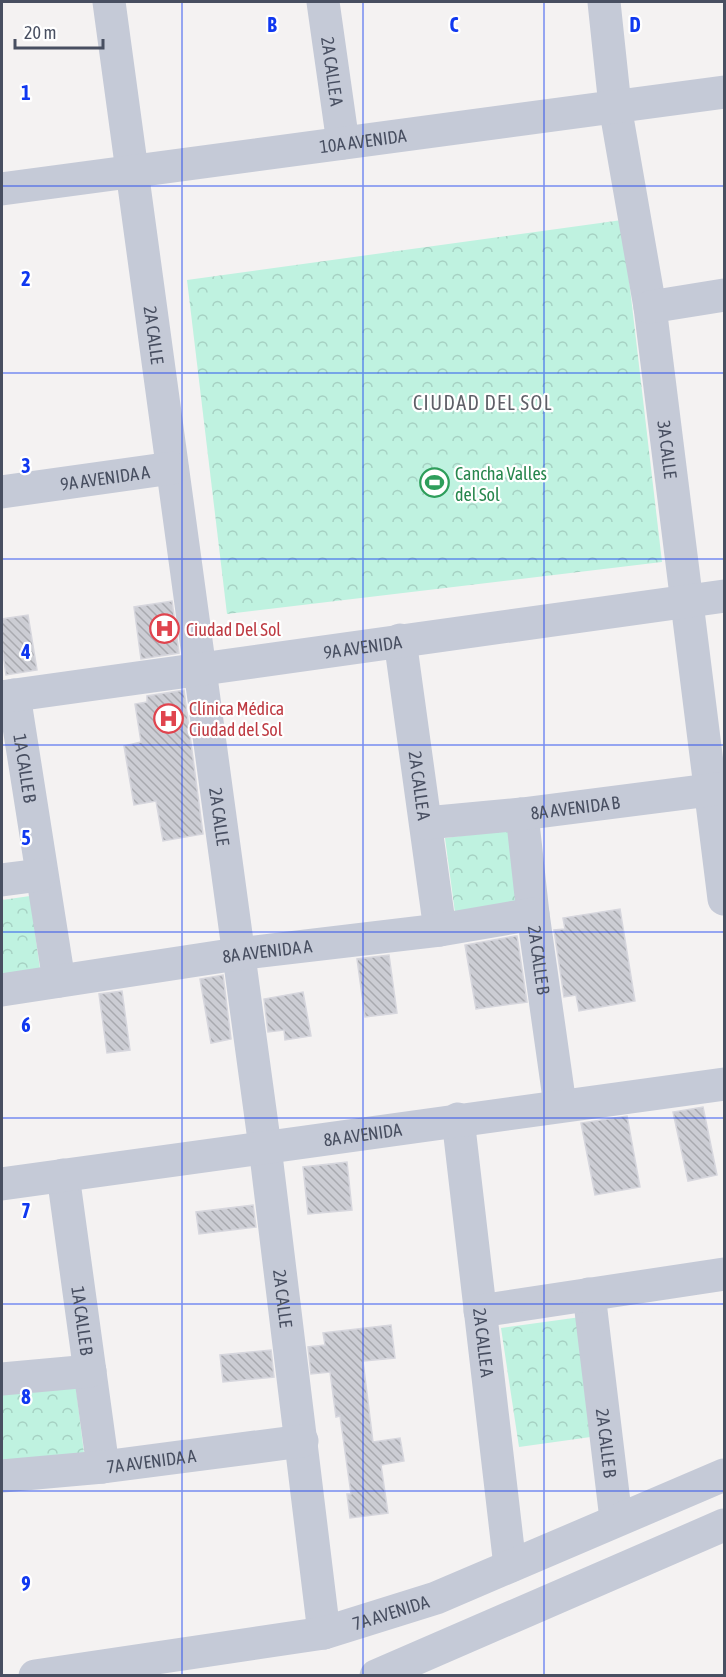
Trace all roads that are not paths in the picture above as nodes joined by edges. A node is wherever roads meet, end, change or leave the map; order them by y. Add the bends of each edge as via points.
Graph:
1 (109, 2) edge
2 (323, 2) edge
3 (604, 2) edge
4 (724, 92) edge
5 (615, 106) junction
6 (343, 143) junction
7 (132, 170) junction
8 (2, 189) edge
9 (724, 295) edge
10 (650, 306) junction
11 (172, 468) junction
12 (2, 492) edge
13 (724, 596) edge
14 (687, 601) junction
15 (400, 640) junction
16 (199, 668) junction
17 (8, 696) edge
18 (718, 789) edge
19 (522, 814) junction
20 (426, 823) junction
21 (40, 874) junction
22 (2, 880) edge
23 (724, 899) edge
24 (533, 914) junction
25 (441, 930) junction
26 (237, 954) junction
27 (59, 981) junction
28 (2, 990) edge
29 (724, 1084) edge
30 (560, 1105) junction
31 (458, 1119) junction
32 (265, 1147) junction
33 (63, 1175) junction
34 (2, 1184) edge
35 (724, 1274) edge
36 (589, 1294) junction
37 (480, 1311) junction
38 (90, 1371) junction
39 (2, 1379) edge
40 (302, 1441) junction
41 (103, 1467) junction
42 (724, 1475) edge
43 (2, 1476) edge
44 (616, 1519) junction
45 (724, 1525) edge
46 (510, 1566) junction
47 (324, 1633) junction
48 (35, 1676) edge
49 (376, 1676) edge

1 - 7 street, 2A CALLE
2 - 6 street, 2A CALLE A
3 - 5 street, 3A CALLE
4 - 5 street, 10A AVENIDA
5 - 6 street, 10A AVENIDA
5 - 10 street, 3A CALLE
6 - 7 street, 10A AVENIDA
7 - 8 street, 10A AVENIDA
7 - 11 street, 2A CALLE
9 - 10 street
10 - 14 street, 3A CALLE
11 - 12 street, 9A AVENIDA A
11 - 16 street, 2A CALLE
13 - 14 street, 9A AVENIDA
14 - 15 street, 9A AVENIDA
14 - 18 street, 3A CALLE
15 - 16 street, 9A AVENIDA
15 - 20 street, 2A CALLE A
16 - 17 street, 9A AVENIDA
16 - 26 street, 2A CALLE
17 - 21 street, 1A CALLE B
18 - 19 street, 8A AVENIDA B
18 - 23 street, 3A CALLE
19 - 20 street, 8A AVENIDA B
19 - 24 street, 2A CALLE B
20 - 25 street, 2A CALLE A
21 - 22 street
21 - 27 street, 1A CALLE B
24 - 25 street, 8A AVENIDA A
24 - 30 street, 2A CALLE B
25 - 26 street, 8A AVENIDA A
26 - 27 street, 8A AVENIDA A
26 - 32 street, 2A CALLE
27 - 28 street, 8A AVENIDA A
29 - 30 street, 8A AVENIDA
30 - 31 street, 8A AVENIDA
31 - 32 street, 8A AVENIDA
31 - 37 street, 2A CALLE A
32 - 33 street, 8A AVENIDA
32 - 40 street, 2A CALLE
33 - 34 street, 8A AVENIDA
33 - 38 street, 1A CALLE B
35 - 36 street
36 - 37 street
36 - 44 street, 2A CALLE B
37 - 46 street, 2A CALLE A
38 - 39 street
38 - 41 street, 1A CALLE B
40 - 41 street, 7A AVENIDA A
40 - 47 street, 2A CALLE
41 - 43 street, 7A AVENIDA A
42 - 44 street, 7A AVENIDA
44 - 46 street, 7A AVENIDA
45 - 49 street
46 - 47 street, 7A AVENIDA via 436,1598
47 - 48 street, 7A AVENIDA

